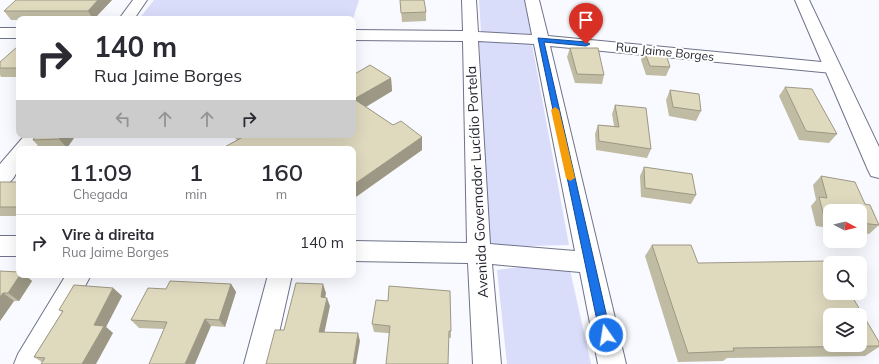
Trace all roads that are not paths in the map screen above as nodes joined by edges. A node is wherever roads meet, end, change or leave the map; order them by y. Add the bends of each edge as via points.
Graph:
1 (140, 0) edge
2 (469, 0) edge
3 (532, 0) edge
4 (802, 0) edge
5 (128, 16) edge
6 (0, 33) edge
7 (16, 33) edge
8 (356, 35) edge
9 (471, 36) junction
10 (540, 40) junction
11 (832, 68) junction
12 (33, 138) edge
13 (27, 146) edge
14 (16, 159) edge
15 (879, 170) edge
16 (0, 179) edge
17 (0, 246) edge
18 (16, 246) edge
19 (356, 251) edge
20 (479, 253) junction
21 (589, 263) junction
22 (77, 278) edge
23 (279, 278) edge
24 (28, 364) edge
25 (258, 364) edge
26 (487, 364) edge
27 (612, 364) edge

1 - 5 street
2 - 9 street, Avenida Governador Lucídio Portela
3 - 10 street
4 - 11 street
6 - 7 street
8 - 9 street, Rua Jaime Borges
9 - 10 street, Rua Jaime Borges
9 - 20 street, Avenida Governador Lucídio Portela
10 - 11 street, Rua Jaime Borges
10 - 21 street
11 - 15 street
12 - 13 street
14 - 16 street
17 - 18 street
19 - 20 street
20 - 21 street
20 - 26 street, Avenida Governador Lucídio Portela
21 - 27 street
22 - 24 street
23 - 25 street

